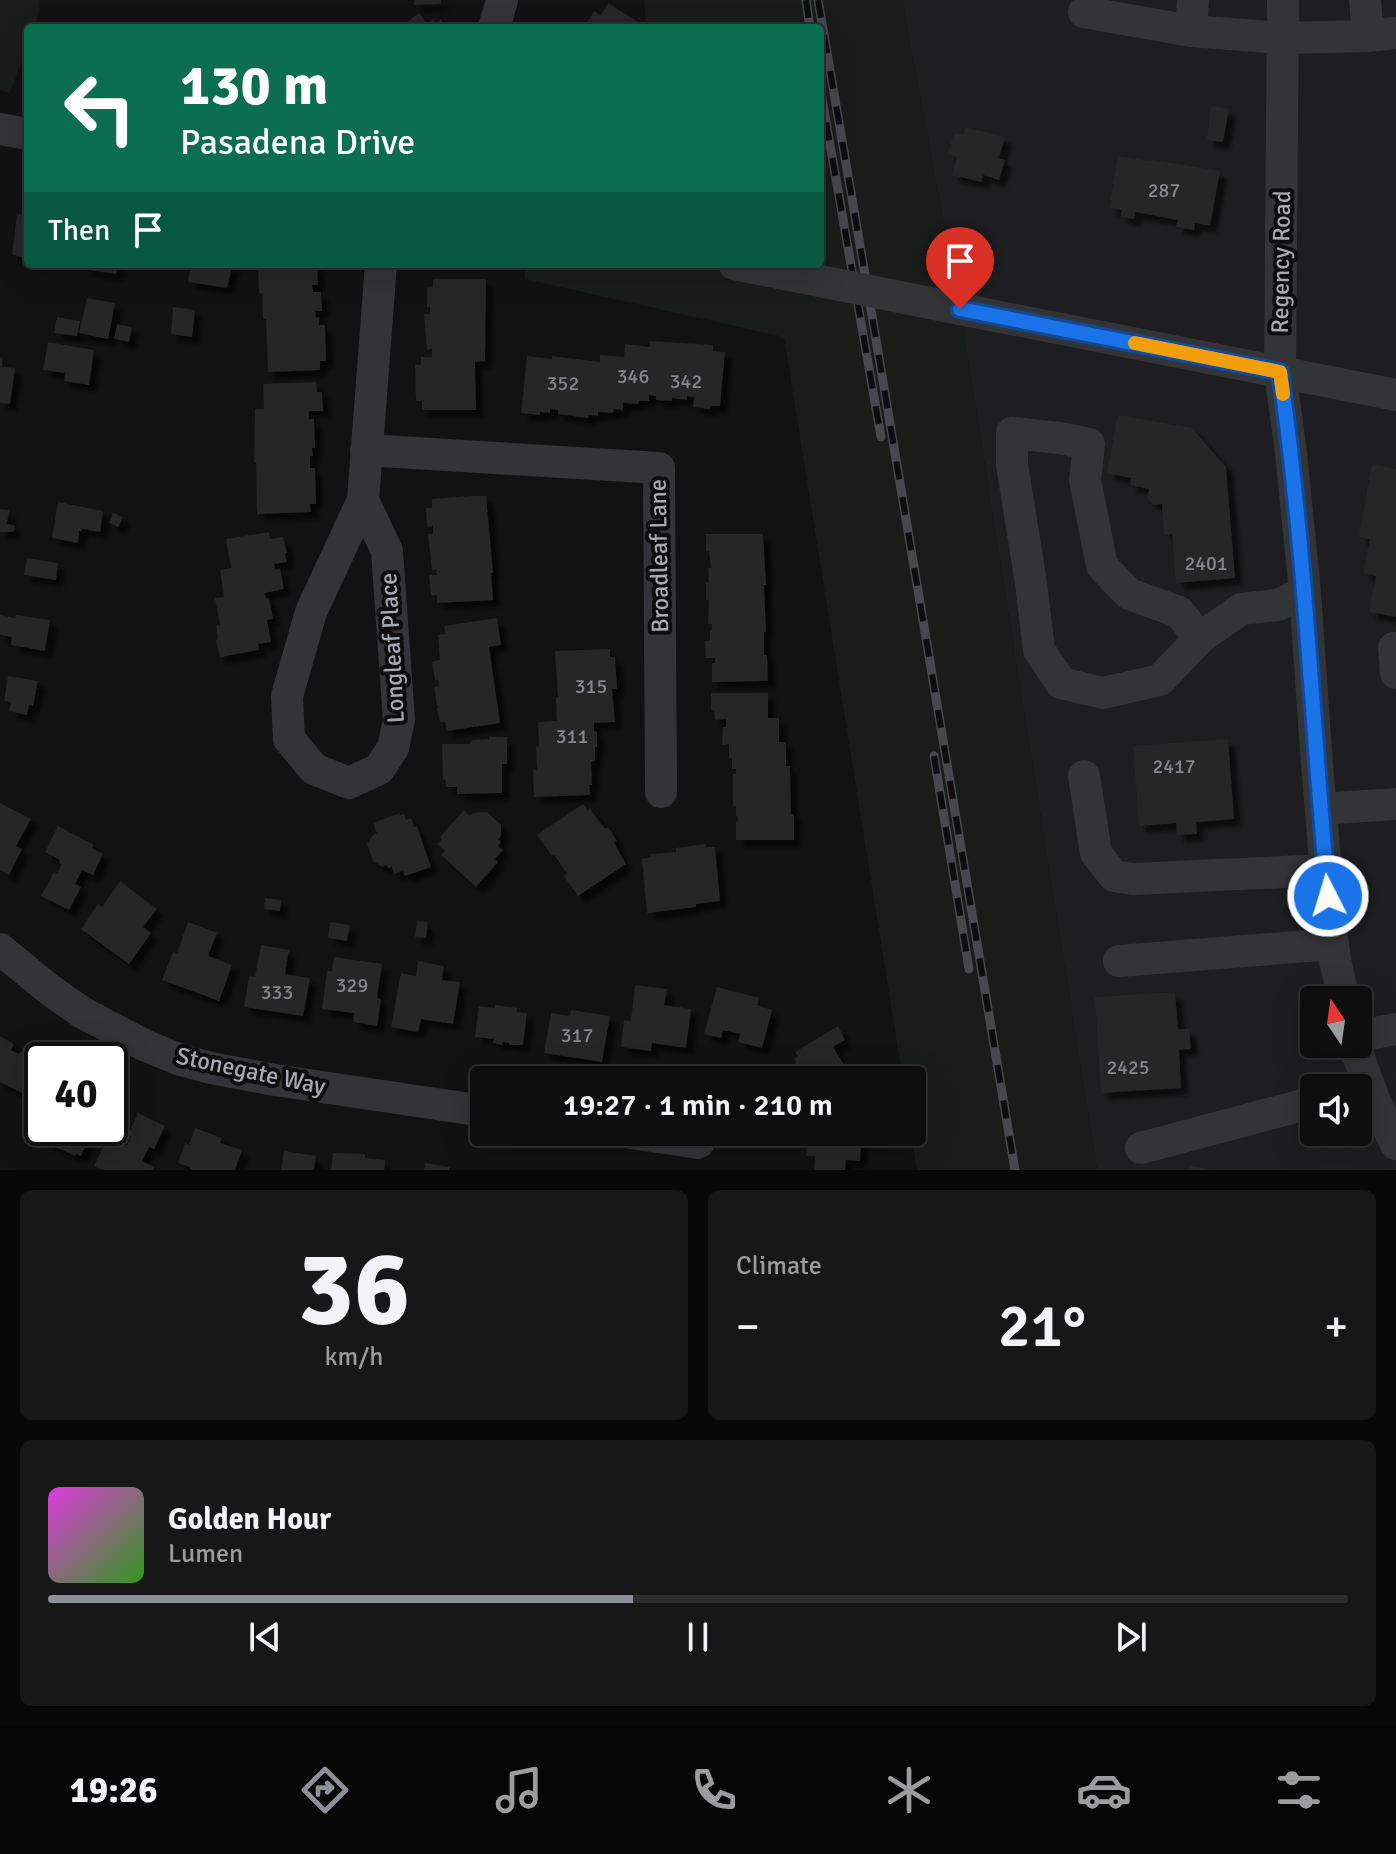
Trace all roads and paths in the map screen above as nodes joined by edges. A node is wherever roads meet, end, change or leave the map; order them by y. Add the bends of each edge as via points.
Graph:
1 (502, 0) edge
2 (1283, 0) edge
3 (1365, 0) edge
4 (1084, 12) dead end
5 (1192, 16) edge
6 (495, 24) edge
7 (1382, 34) edge
8 (1283, 38) junction
9 (0, 129) edge
10 (24, 133) edge
11 (381, 268) edge
12 (754, 268) edge
13 (1280, 372) junction
14 (1396, 395) edge
15 (366, 450) junction
16 (363, 500) junction
17 (1305, 592) junction
18 (1200, 638) junction
19 (1084, 776) dead end
20 (661, 792) dead end
21 (1396, 804) edge
22 (1321, 809) junction
23 (1326, 870) junction
24 (1333, 944) junction
25 (0, 949) edge
26 (1119, 961) dead end
27 (1341, 986) edge
28 (1396, 1029) edge
29 (1372, 1033) edge
30 (1372, 1102) edge
31 (1300, 1106) edge
32 (470, 1109) edge
33 (1396, 1144) edge
34 (1141, 1148) dead end

1 - 6 street
2 - 8 street, Regency Road
3 - 7 street
4 - 5 street
5 - 8 street
7 - 8 street
8 - 13 street, Regency Road
9 - 10 street
11 - 15 street, Longleaf Place
12 - 13 street, bridge
13 - 14 street
13 - 17 street, Regency Road
15 - 16 street, Longleaf Place
15 - 20 street, Broadleaf Lane via 659,468
16 - 16 street, Longleaf Place via 387,551 399,720 393,748 379,769 349,783 314,769 289,739 287,696 311,612
17 - 18 street via 1278,605 1241,609
17 - 22 street, Regency Road
18 - 18 street via 1160,680 1103,693 1061,683 1039,650 1012,433 1089,444 1085,480 1102,566 1129,594 1179,612
19 - 23 street via 1096,853 1114,876
21 - 22 street
22 - 23 street, Regency Road
23 - 24 street, Regency Road
24 - 26 street
24 - 27 street, Regency Road
25 - 32 street, Stonegate Way via 83,1013 178,1059 275,1080
28 - 29 street
30 - 33 street
31 - 34 street

